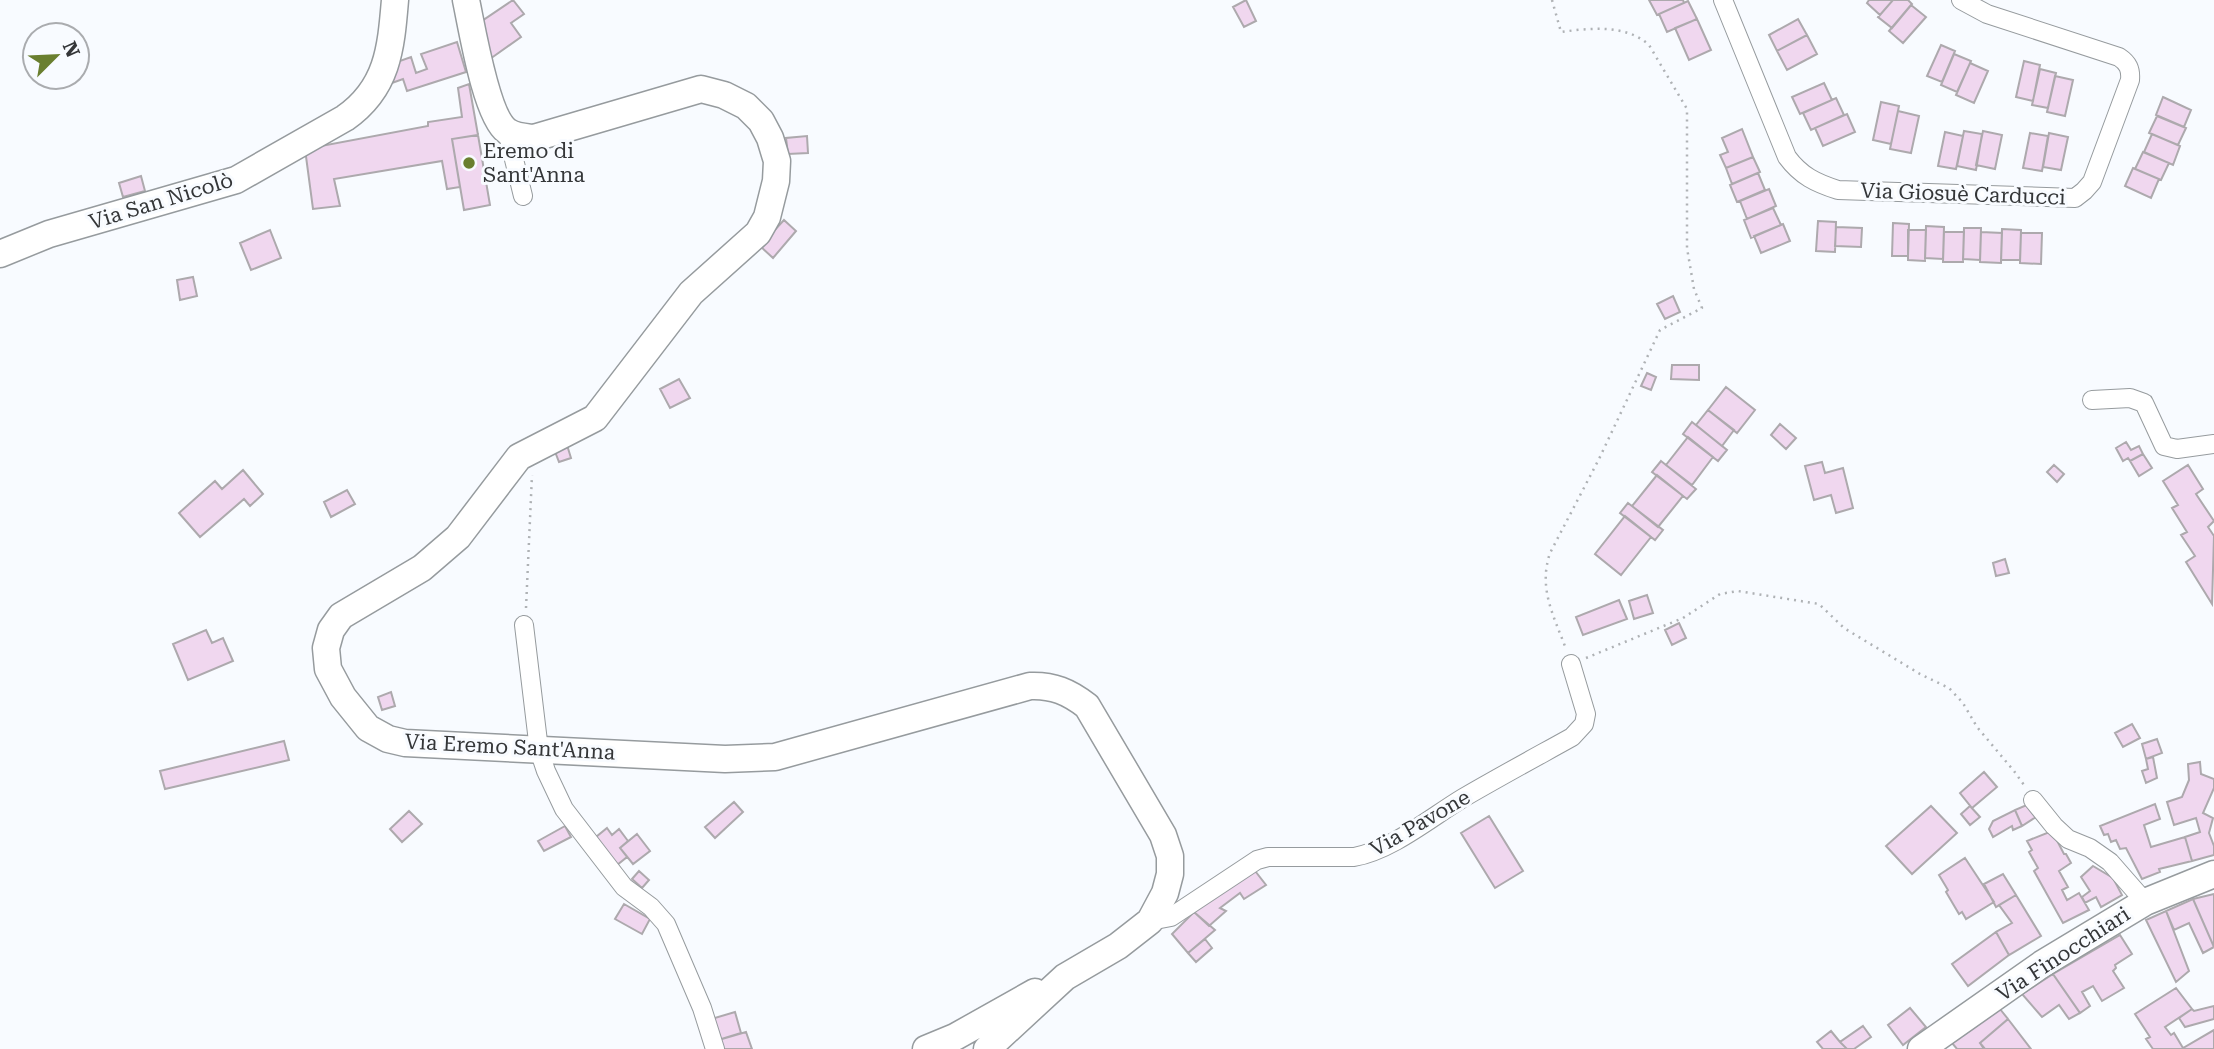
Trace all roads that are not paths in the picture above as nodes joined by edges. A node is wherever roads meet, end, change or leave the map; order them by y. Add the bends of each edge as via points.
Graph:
1 (395, 0) edge
2 (466, 0) edge
3 (1723, 0) edge
4 (1961, 0) edge
5 (507, 131) junction
6 (523, 196) dead end
7 (0, 254) edge
8 (2092, 400) dead end
9 (2214, 444) edge
10 (524, 625) road end
11 (1571, 664) road end
12 (539, 750) junction
13 (2033, 800) road end
14 (2214, 874) edge
15 (2145, 902) junction
16 (1150, 921) junction
17 (1065, 977) junction
18 (964, 1043) edge
19 (715, 1049) edge
20 (926, 1049) edge
21 (986, 1049) edge
22 (1921, 1049) edge

1 - 7 street, Via San Nicolò via 388,61 373,92 345,118 236,180 49,234
2 - 5 street via 491,109
3 - 4 street, Via Giosuè Carducci via 1787,157 1810,180 1838,190 2075,198 2092,182 2130,80 2127,62 1987,14
5 - 6 street
5 - 12 street, Via Eremo Sant'Anna via 534,138 701,89 746,106 761,121 777,161 767,217 758,233 691,293 595,418 519,457 457,537 422,568 341,616 331,630 326,648 328,669 368,728 405,743
8 - 9 street via 2130,398 2144,403 2164,446 2177,449
10 - 12 street
11 - 16 street, Via Pavone via 1586,714 1572,737 1386,846 1365,855 1256,860 1171,917
12 - 16 street, Via Eremo Sant'Anna via 775,757 1030,685 1048,685 1087,706 1163,835 1170,874
12 - 19 street via 564,809 624,887 666,925
13 - 15 street via 2068,839 2110,862
14 - 15 street, Via Finocchiari
15 - 22 street, Via Finocchiari via 2042,964
16 - 17 street, Via Eremo Sant'Anna
17 - 18 street via 999,1011
17 - 21 street, Via Eremo Sant'Anna
18 - 20 street

